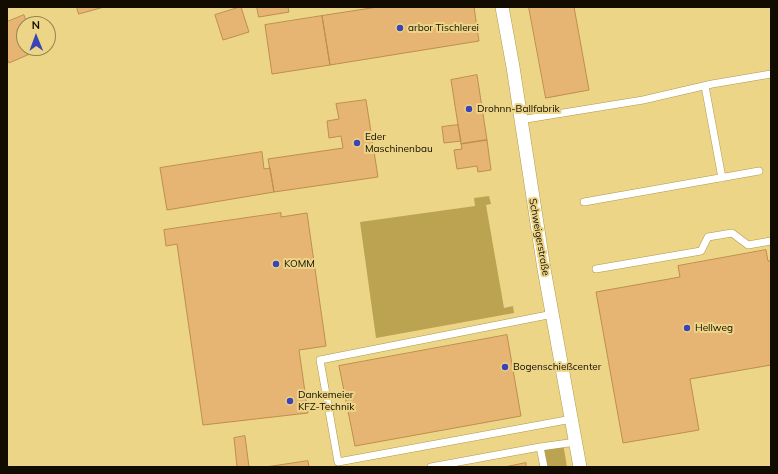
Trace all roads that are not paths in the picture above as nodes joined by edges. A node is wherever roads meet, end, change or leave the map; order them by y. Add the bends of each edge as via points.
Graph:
1 (502, 7) edge
2 (771, 74) edge
3 (705, 86) junction
4 (520, 120) junction
5 (759, 171) dead end
6 (722, 178) junction
7 (584, 202) dead end
8 (771, 241) edge
9 (596, 269) dead end
10 (553, 314) junction
11 (572, 419) junction
12 (576, 442) junction
13 (540, 447) junction
14 (431, 467) edge
15 (544, 467) edge
16 (580, 467) edge

1 - 4 street, Schweigerstraße
2 - 3 lane
3 - 4 lane via 643,100
3 - 6 lane
4 - 10 street, Schweigerstraße
5 - 6 lane
6 - 7 lane
8 - 9 lane via 748,245 732,233 708,238 701,251
10 - 11 street, Schweigerstraße
10 - 11 lane via 320,360 338,462
11 - 12 street, Schweigerstraße
12 - 13 lane
12 - 16 street, Schweigerstraße
13 - 14 lane
13 - 15 lane

